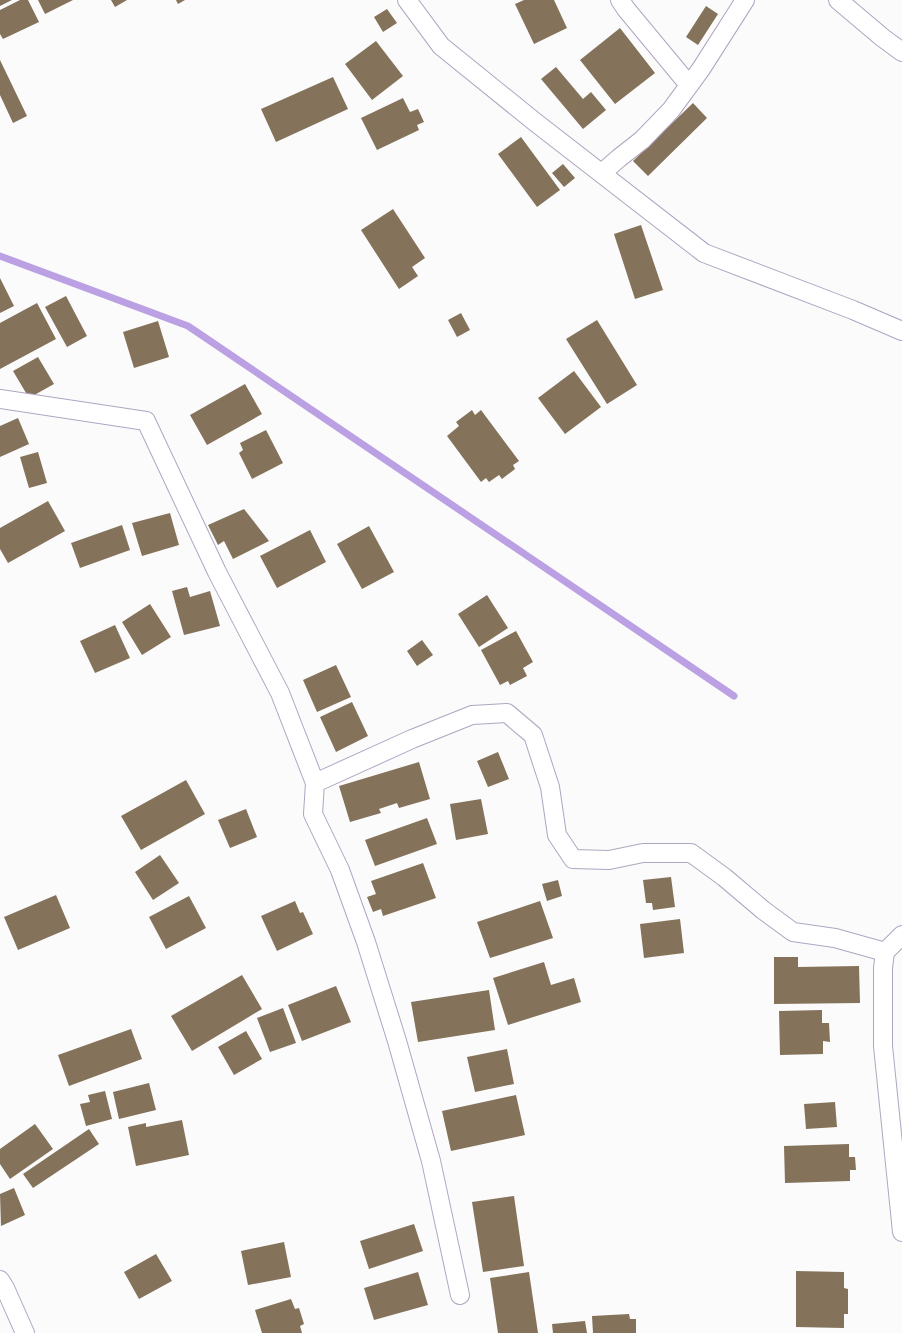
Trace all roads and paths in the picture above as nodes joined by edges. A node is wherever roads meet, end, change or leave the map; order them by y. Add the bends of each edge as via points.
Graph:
1 (407, 0) edge
2 (620, 0) edge
3 (745, 0) edge
4 (838, 0) edge
5 (902, 52) edge
6 (689, 85) junction
7 (602, 173) junction
8 (902, 331) edge
9 (0, 399) edge
10 (315, 783) junction
11 (902, 934) edge
12 (885, 952) junction
13 (902, 1232) edge
14 (0, 1280) edge
15 (460, 1295) dead end
16 (25, 1333) edge

1 - 7 street via 441,46
2 - 6 street
3 - 6 street via 702,69
4 - 5 street
6 - 7 street via 671,110 642,140
7 - 8 street via 704,253
9 - 10 street via 146,421 217,572 280,693
10 - 12 street via 472,715 507,713 533,735 550,787 557,835 573,859 609,860 643,853 691,853 793,932 835,938
10 - 15 street via 314,814 340,870 397,1041 431,1161
11 - 12 street
12 - 13 street via 883,1046
14 - 16 street

